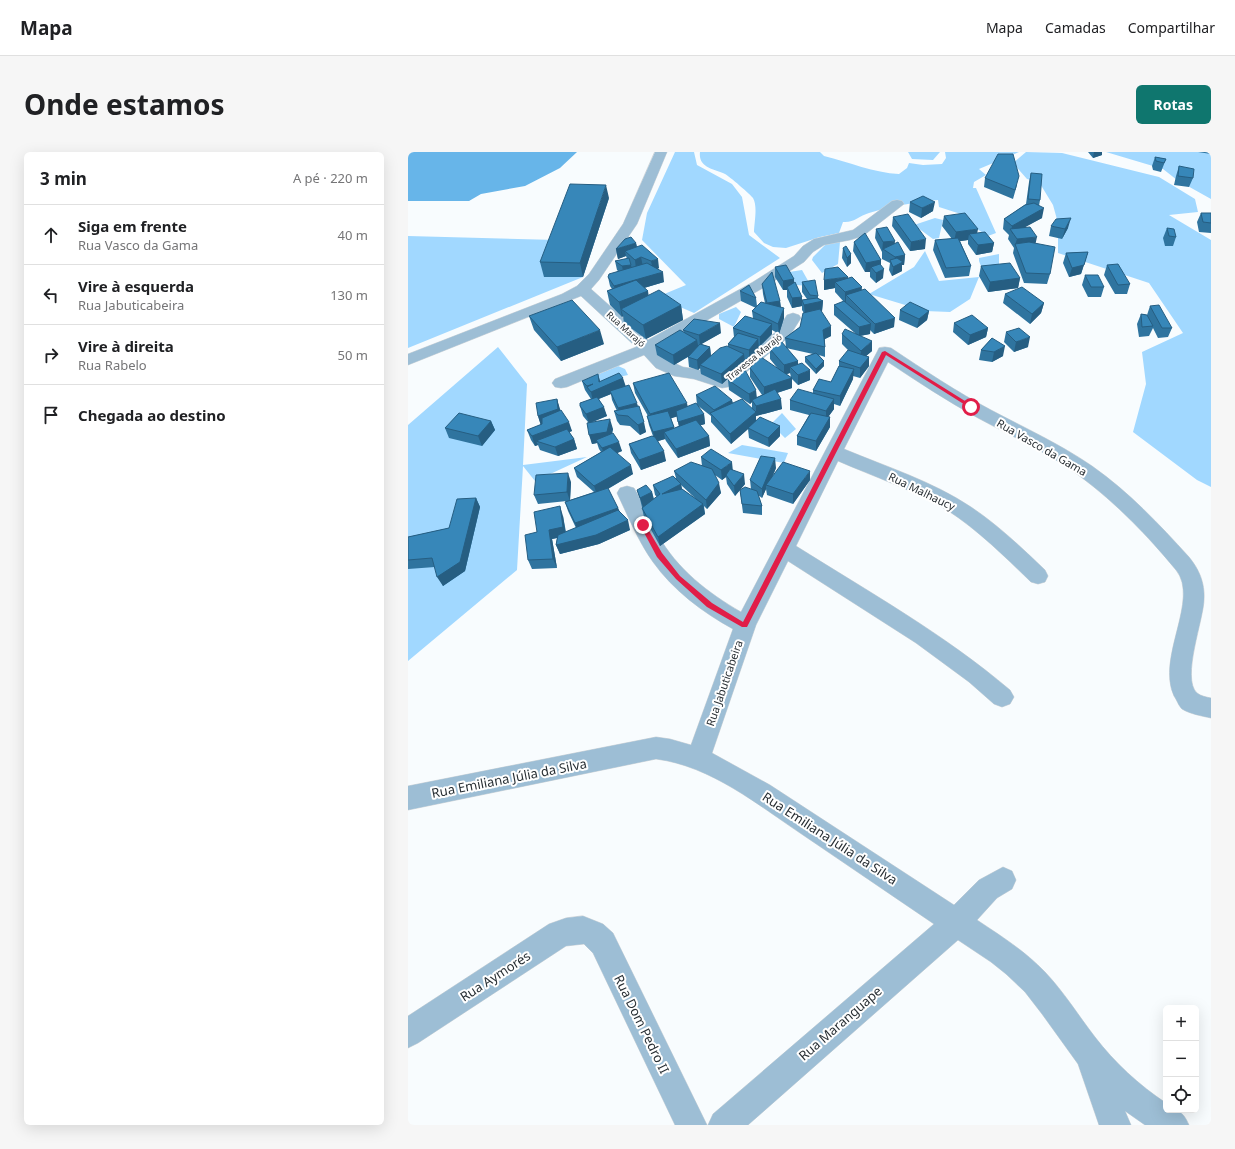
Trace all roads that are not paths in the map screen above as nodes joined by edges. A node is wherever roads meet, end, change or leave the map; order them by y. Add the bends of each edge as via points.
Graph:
1 (661, 152) edge
2 (897, 204) dead end
3 (582, 289) junction
4 (794, 318) dead end
5 (647, 348) junction
6 (885, 352) joint
7 (408, 360) edge
8 (561, 383) dead end
9 (833, 452) junction
10 (628, 494) dead end
11 (785, 549) junction
12 (1038, 576) dead end
13 (745, 626) junction
14 (1002, 697) dead end
15 (1211, 708) edge
16 (698, 759) junction
17 (408, 798) edge
18 (1003, 880) dead end
19 (957, 922) junction
20 (585, 930) joint
21 (408, 1032) edge
22 (1090, 1055) junction
23 (691, 1125) edge
24 (724, 1125) edge
25 (1115, 1125) edge
26 (1173, 1125) edge

1 - 3 street via 630,224 594,277
2 - 5 street, Rua Marajó via 858,233 819,242 799,259 711,313
3 - 5 street, Rua Marajó
3 - 7 street
4 - 5 street, Travessa Marajó via 780,337 722,383 696,374 680,372 662,364
5 - 8 street
6 - 9 street, Rua Jabuticabeira
6 - 15 street, Rua Vasco da Gama via 947,392 1078,466 1137,515 1179,559 1194,588 1179,673 1180,687 1187,699 1197,705
9 - 11 street, Rua Jabuticabeira
9 - 12 street, Rua Malhaucy via 926,491 954,506 994,535
10 - 13 street via 660,555 678,577 710,605
11 - 13 street, Rua Jabuticabeira
11 - 14 street via 950,655 977,674
13 - 16 street, Rua Jabuticabeira
16 - 17 street, Rua Emiliana Júlia da Silva via 670,749 656,748
16 - 19 street, Rua Emiliana Júlia da Silva via 761,793
18 - 19 street, Rua Maranguape via 988,889
19 - 22 street, Rua Emiliana Júlia da Silva via 1022,969 1040,987
19 - 24 street, Rua Maranguape
20 - 21 street, Rua Aymorés via 559,934
20 - 23 street, Rua Dom Pedro II via 595,934 603,943
22 - 25 street
22 - 26 street, Rua Emiliana Júlia da Silva via 1133,1098

